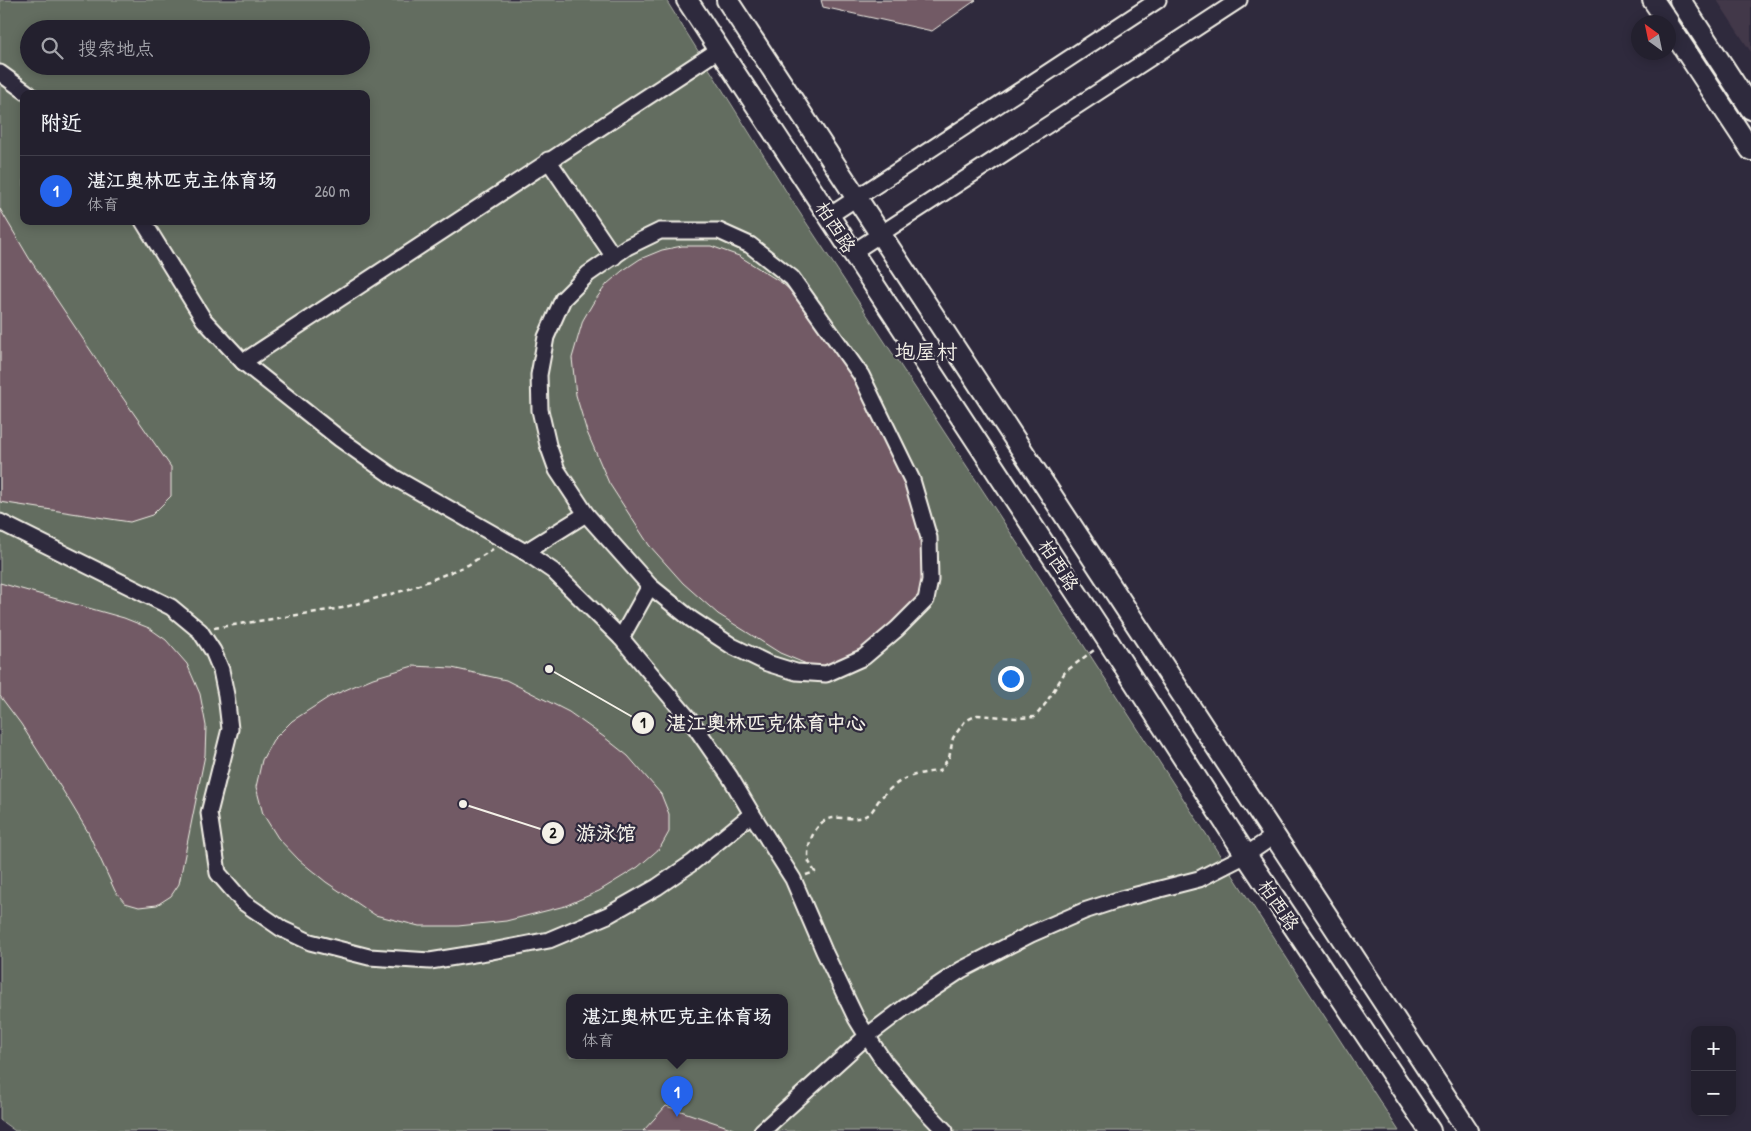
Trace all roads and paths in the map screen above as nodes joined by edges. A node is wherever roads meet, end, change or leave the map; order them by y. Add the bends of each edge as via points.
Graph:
1 (687, 0) edge
2 (727, 0) edge
3 (1158, 0) edge
4 (1239, 0) edge
5 (1653, 0) edge
6 (1680, 0) edge
7 (1663, 15) edge
8 (1676, 35) edge
9 (720, 49) junction
10 (0, 72) edge
11 (24, 90) edge
12 (1751, 109) edge
13 (1751, 150) edge
14 (548, 160) junction
15 (858, 198) junction
16 (829, 216) junction
17 (145, 225) edge
18 (881, 233) junction
19 (853, 252) junction
20 (614, 256) junction
21 (244, 362) junction
22 (586, 514) junction
23 (0, 522) edge
24 (505, 542) junction
25 (526, 552) junction
26 (650, 586) junction
27 (200, 631) junction
28 (621, 638) junction
29 (1108, 641) junction
30 (752, 814) junction
31 (1274, 836) junction
32 (1246, 855) junction
33 (793, 879) junction
34 (867, 1036) junction
35 (762, 1131) edge
36 (945, 1131) edge
37 (1430, 1131) edge
38 (1468, 1131) edge

1 - 9 main road, 柏西路
2 - 15 main road, 柏西路
3 - 15 street
4 - 18 street
5 - 7 main road
6 - 12 main road
8 - 13 main road
9 - 14 street
9 - 16 main road, 柏西路
10 - 11 street
14 - 20 street
14 - 21 street
15 - 16 street
15 - 18 main road, 柏西路
16 - 19 main road, 柏西路
17 - 21 street via 204,320
18 - 19 street
18 - 31 main road, 柏西路
19 - 29 main road, 柏西路
20 - 22 street via 588,274 563,299 546,337 539,375 540,410 548,445 558,470
20 - 26 street via 660,231 719,232 750,245 792,278 861,375 912,480 929,538 930,580 926,600 864,657 826,674 796,672 767,663 732,646
21 - 24 street via 340,439 395,478
22 - 25 street
22 - 26 street
23 - 27 street via 171,608
24 - 25 street
24 - 27 path via 468,565 409,589 342,608
25 - 28 street via 553,571
26 - 28 street
27 - 30 street via 221,670 230,729 209,813 218,874 243,902 282,929 310,942 369,957 430,961 549,940 608,915 657,887
28 - 30 street via 694,725
29 - 32 main road, 柏西路
29 - 33 path via 1065,672 1035,717 978,715 965,721 953,738 949,758 939,771 920,773 897,782 870,813 856,818 828,819 816,828 810,842 809,861 815,872
30 - 33 street
31 - 32 street
31 - 38 main road, 柏西路
32 - 34 street via 1199,879 1094,908 1030,934 962,970
32 - 37 main road, 柏西路
33 - 34 street via 824,951
34 - 35 street
34 - 36 street via 885,1063

